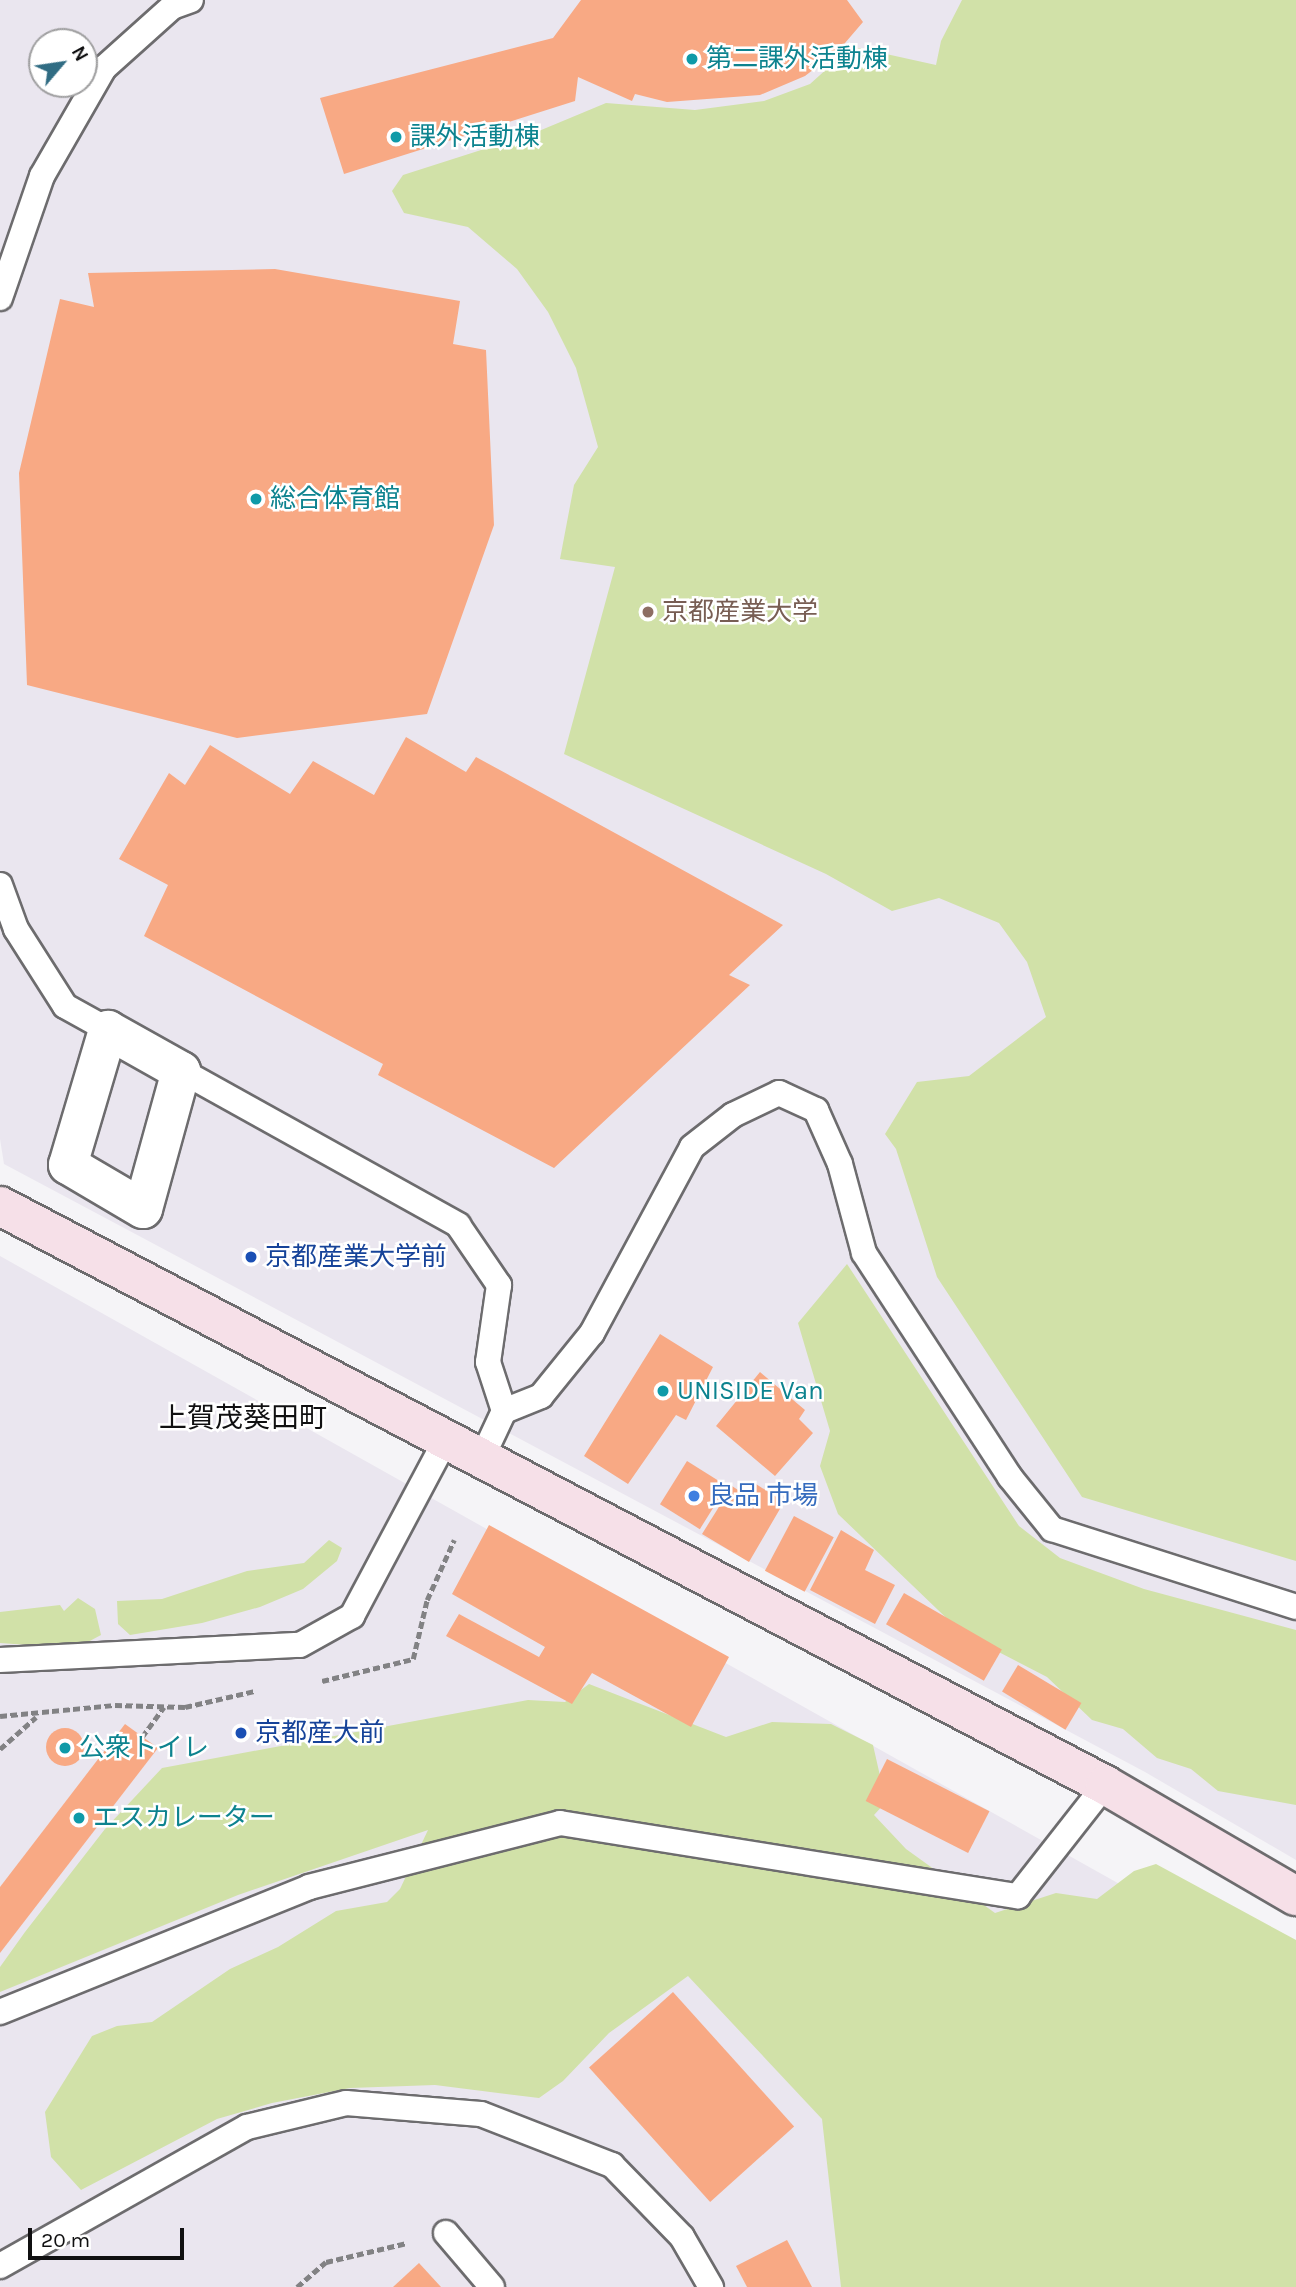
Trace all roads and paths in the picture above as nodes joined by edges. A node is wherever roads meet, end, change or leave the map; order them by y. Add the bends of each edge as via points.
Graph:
1 (191, 0) edge
2 (0, 298) edge
3 (0, 885) edge
4 (108, 1030) junction
5 (181, 1071) junction
6 (0, 1206) edge
7 (505, 1411) junction
8 (446, 1439) junction
9 (482, 1458) junction
10 (1296, 1607) edge
11 (0, 1660) edge
12 (164, 1706) dead end
13 (38, 1714) dead end
14 (142, 1737) dead end
15 (0, 1749) edge
16 (1105, 1785) junction
17 (1296, 1896) edge
18 (0, 2012) edge
19 (446, 2233) joint
20 (0, 2266) edge
21 (297, 2287) edge
22 (492, 2287) edge
23 (711, 2287) edge

1 - 2 lane via 172,7 104,68 42,176
3 - 4 lane via 16,929 65,1006
4 - 5 street
4 - 5 street via 68,1164 143,1209
5 - 7 lane via 458,1225 499,1285 488,1362
6 - 8 street
7 - 9 lane
7 - 10 lane via 541,1396 592,1332 692,1147 733,1115 779,1093 816,1110 840,1164 864,1253 1010,1477 1052,1529
8 - 9 street
8 - 11 lane via 352,1616 300,1645
9 - 16 street
12 - 14 path
13 - 15 path
16 - 17 street
16 - 18 lane via 1018,1896 561,1823 309,1887
19 - 21 path via 327,2262
19 - 22 lane
20 - 23 lane via 247,2127 346,2103 481,2114 612,2165 682,2238

